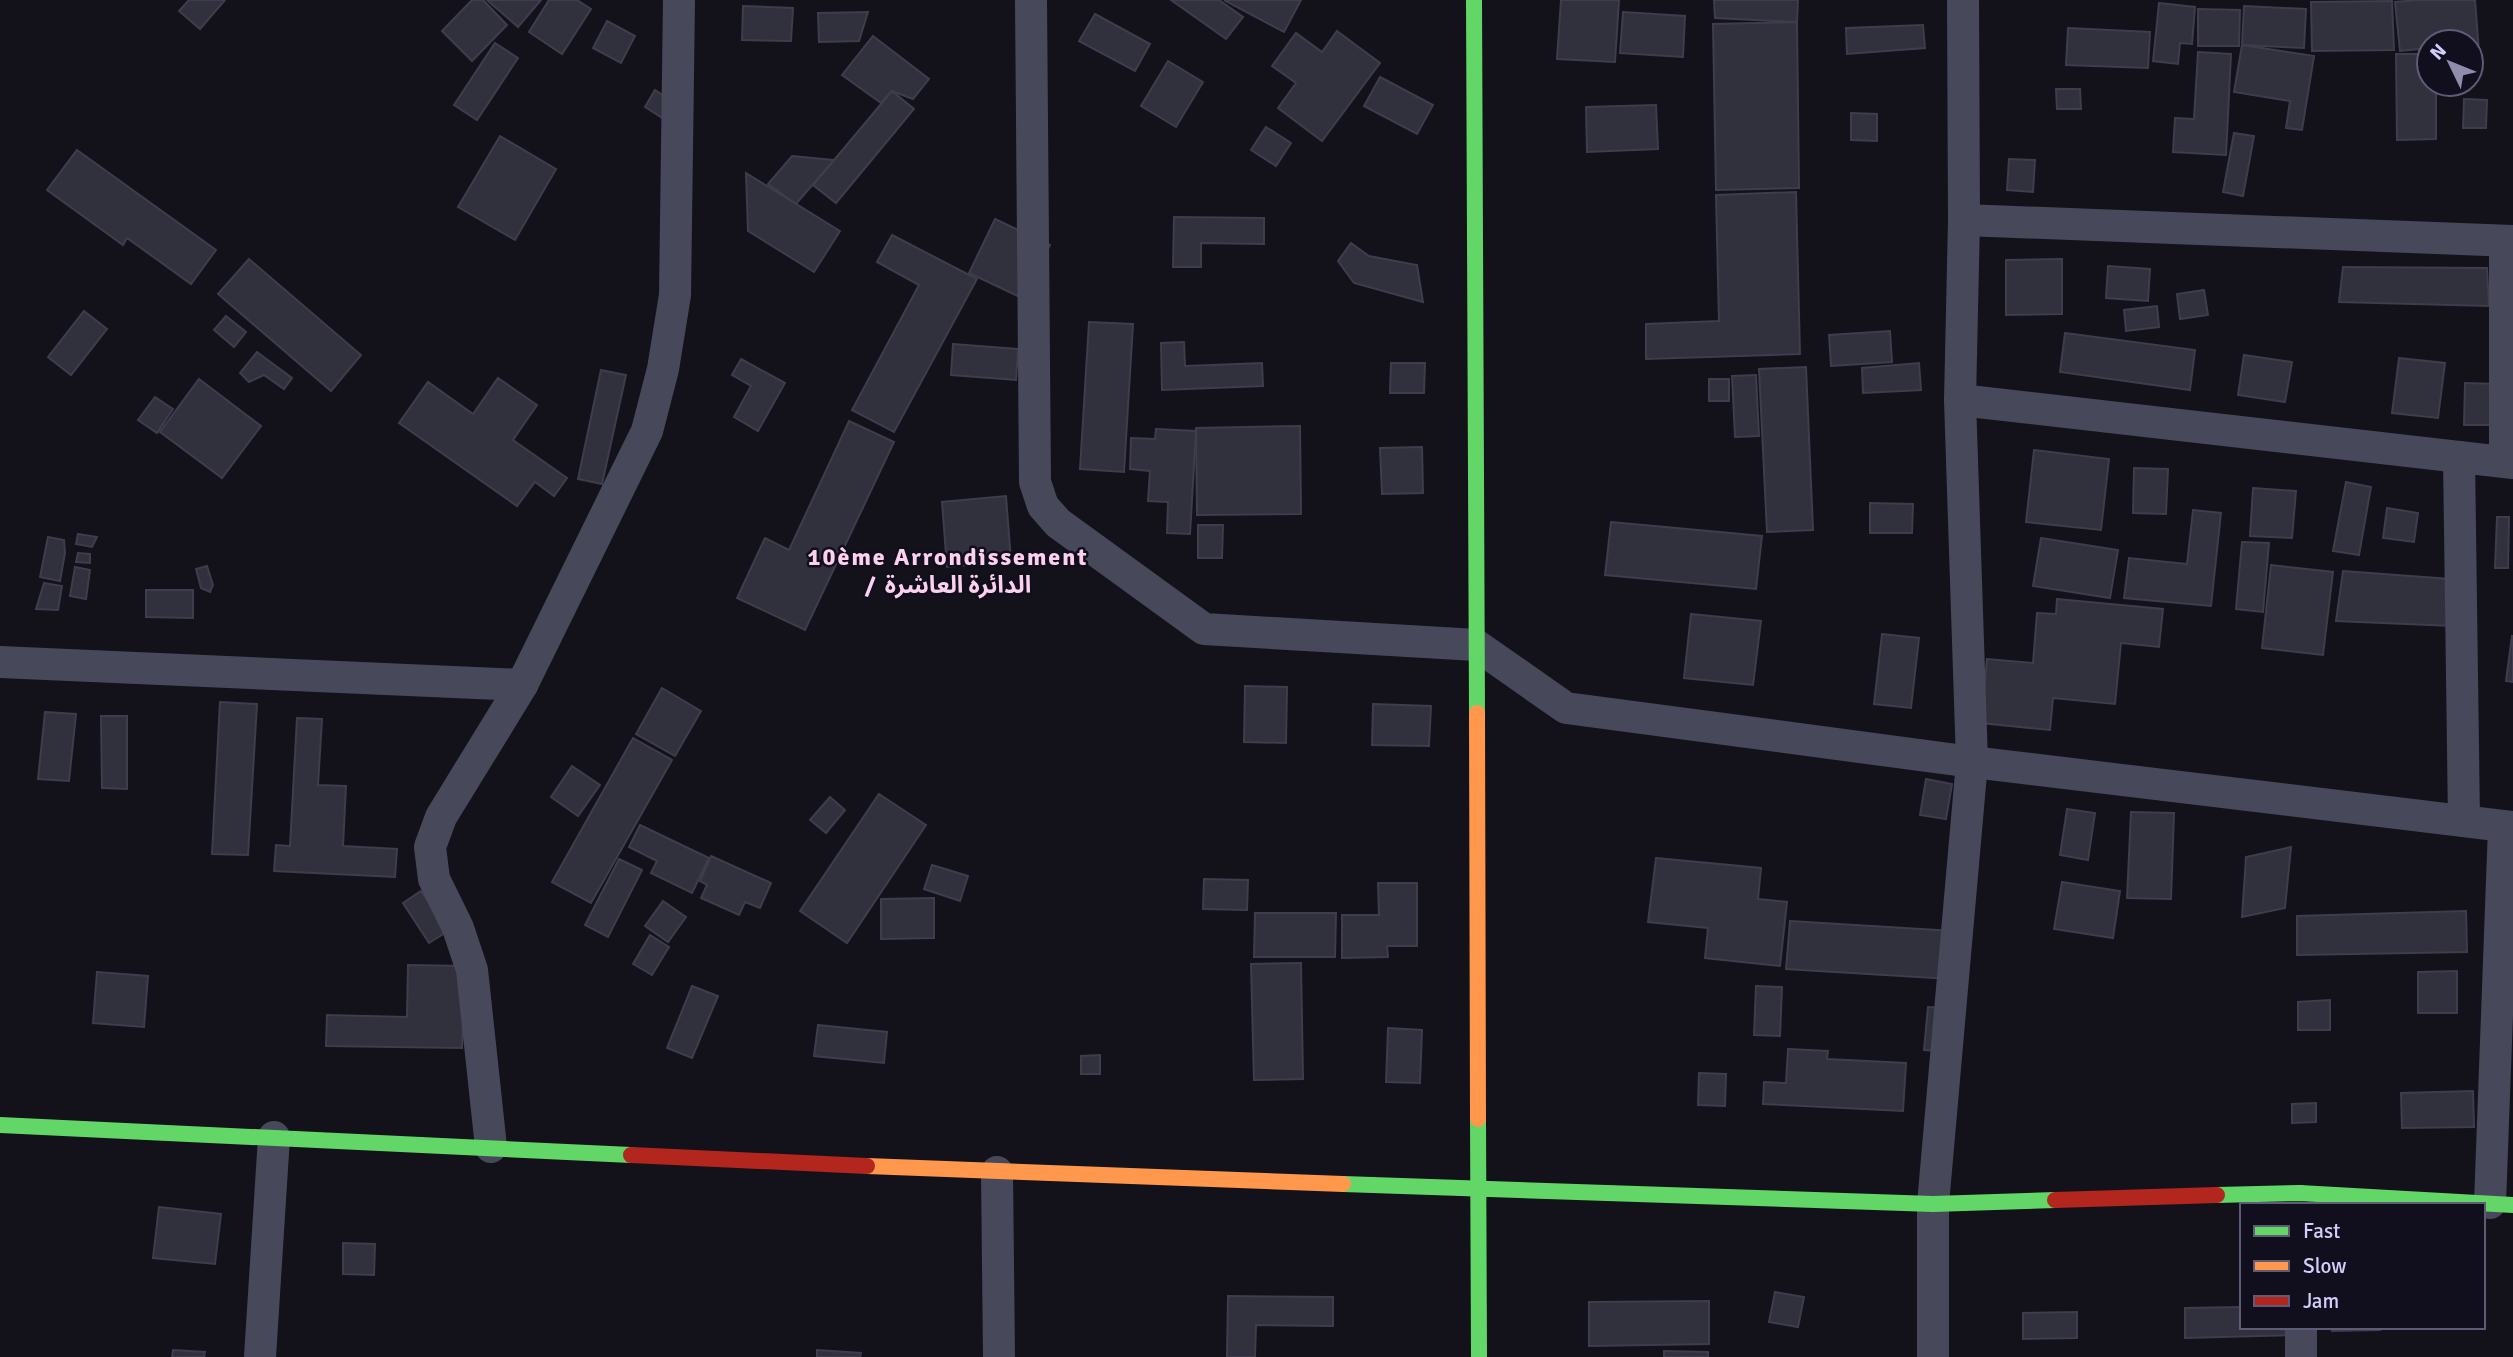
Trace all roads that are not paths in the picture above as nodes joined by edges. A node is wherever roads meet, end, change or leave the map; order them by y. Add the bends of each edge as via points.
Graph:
1 (679, 0) edge
2 (1031, 0) edge
3 (1474, 0) edge
4 (1964, 0) edge
5 (1964, 220) junction
6 (2509, 241) edge
7 (1960, 400) junction
8 (2459, 457) junction
9 (2509, 463) edge
10 (1476, 645) junction
11 (0, 662) edge
12 (522, 685) junction
13 (1972, 762) junction
14 (2463, 821) junction
15 (2509, 827) edge
16 (0, 1125) edge
17 (274, 1137) junction
18 (491, 1147) junction
19 (997, 1172) junction
20 (1478, 1189) junction
21 (2300, 1199) edge
22 (2462, 1203) edge
23 (1933, 1204) junction
24 (2502, 1204) edge
25 (2301, 1329) edge
26 (260, 1357) edge
27 (999, 1357) edge
28 (1479, 1357) edge
29 (1933, 1357) edge
30 (2301, 1357) edge

1 - 12 street via 675,295 663,369 646,431
2 - 10 street via 1035,482 1043,506 1058,523 1204,629
3 - 10 street
4 - 5 street
5 - 6 street
5 - 7 street
6 - 9 street
7 - 8 street
7 - 13 street
8 - 9 street
8 - 14 street
10 - 13 street via 1566,708
10 - 20 street
11 - 12 street
12 - 18 street via 440,817 430,847 434,879 472,970
13 - 14 street
13 - 23 street
14 - 15 street
15 - 24 street
16 - 17 street
17 - 18 street
17 - 26 street
18 - 19 street
19 - 20 street
19 - 27 street
20 - 23 street
20 - 28 street
21 - 22 street
21 - 23 street
23 - 29 street
25 - 30 street

